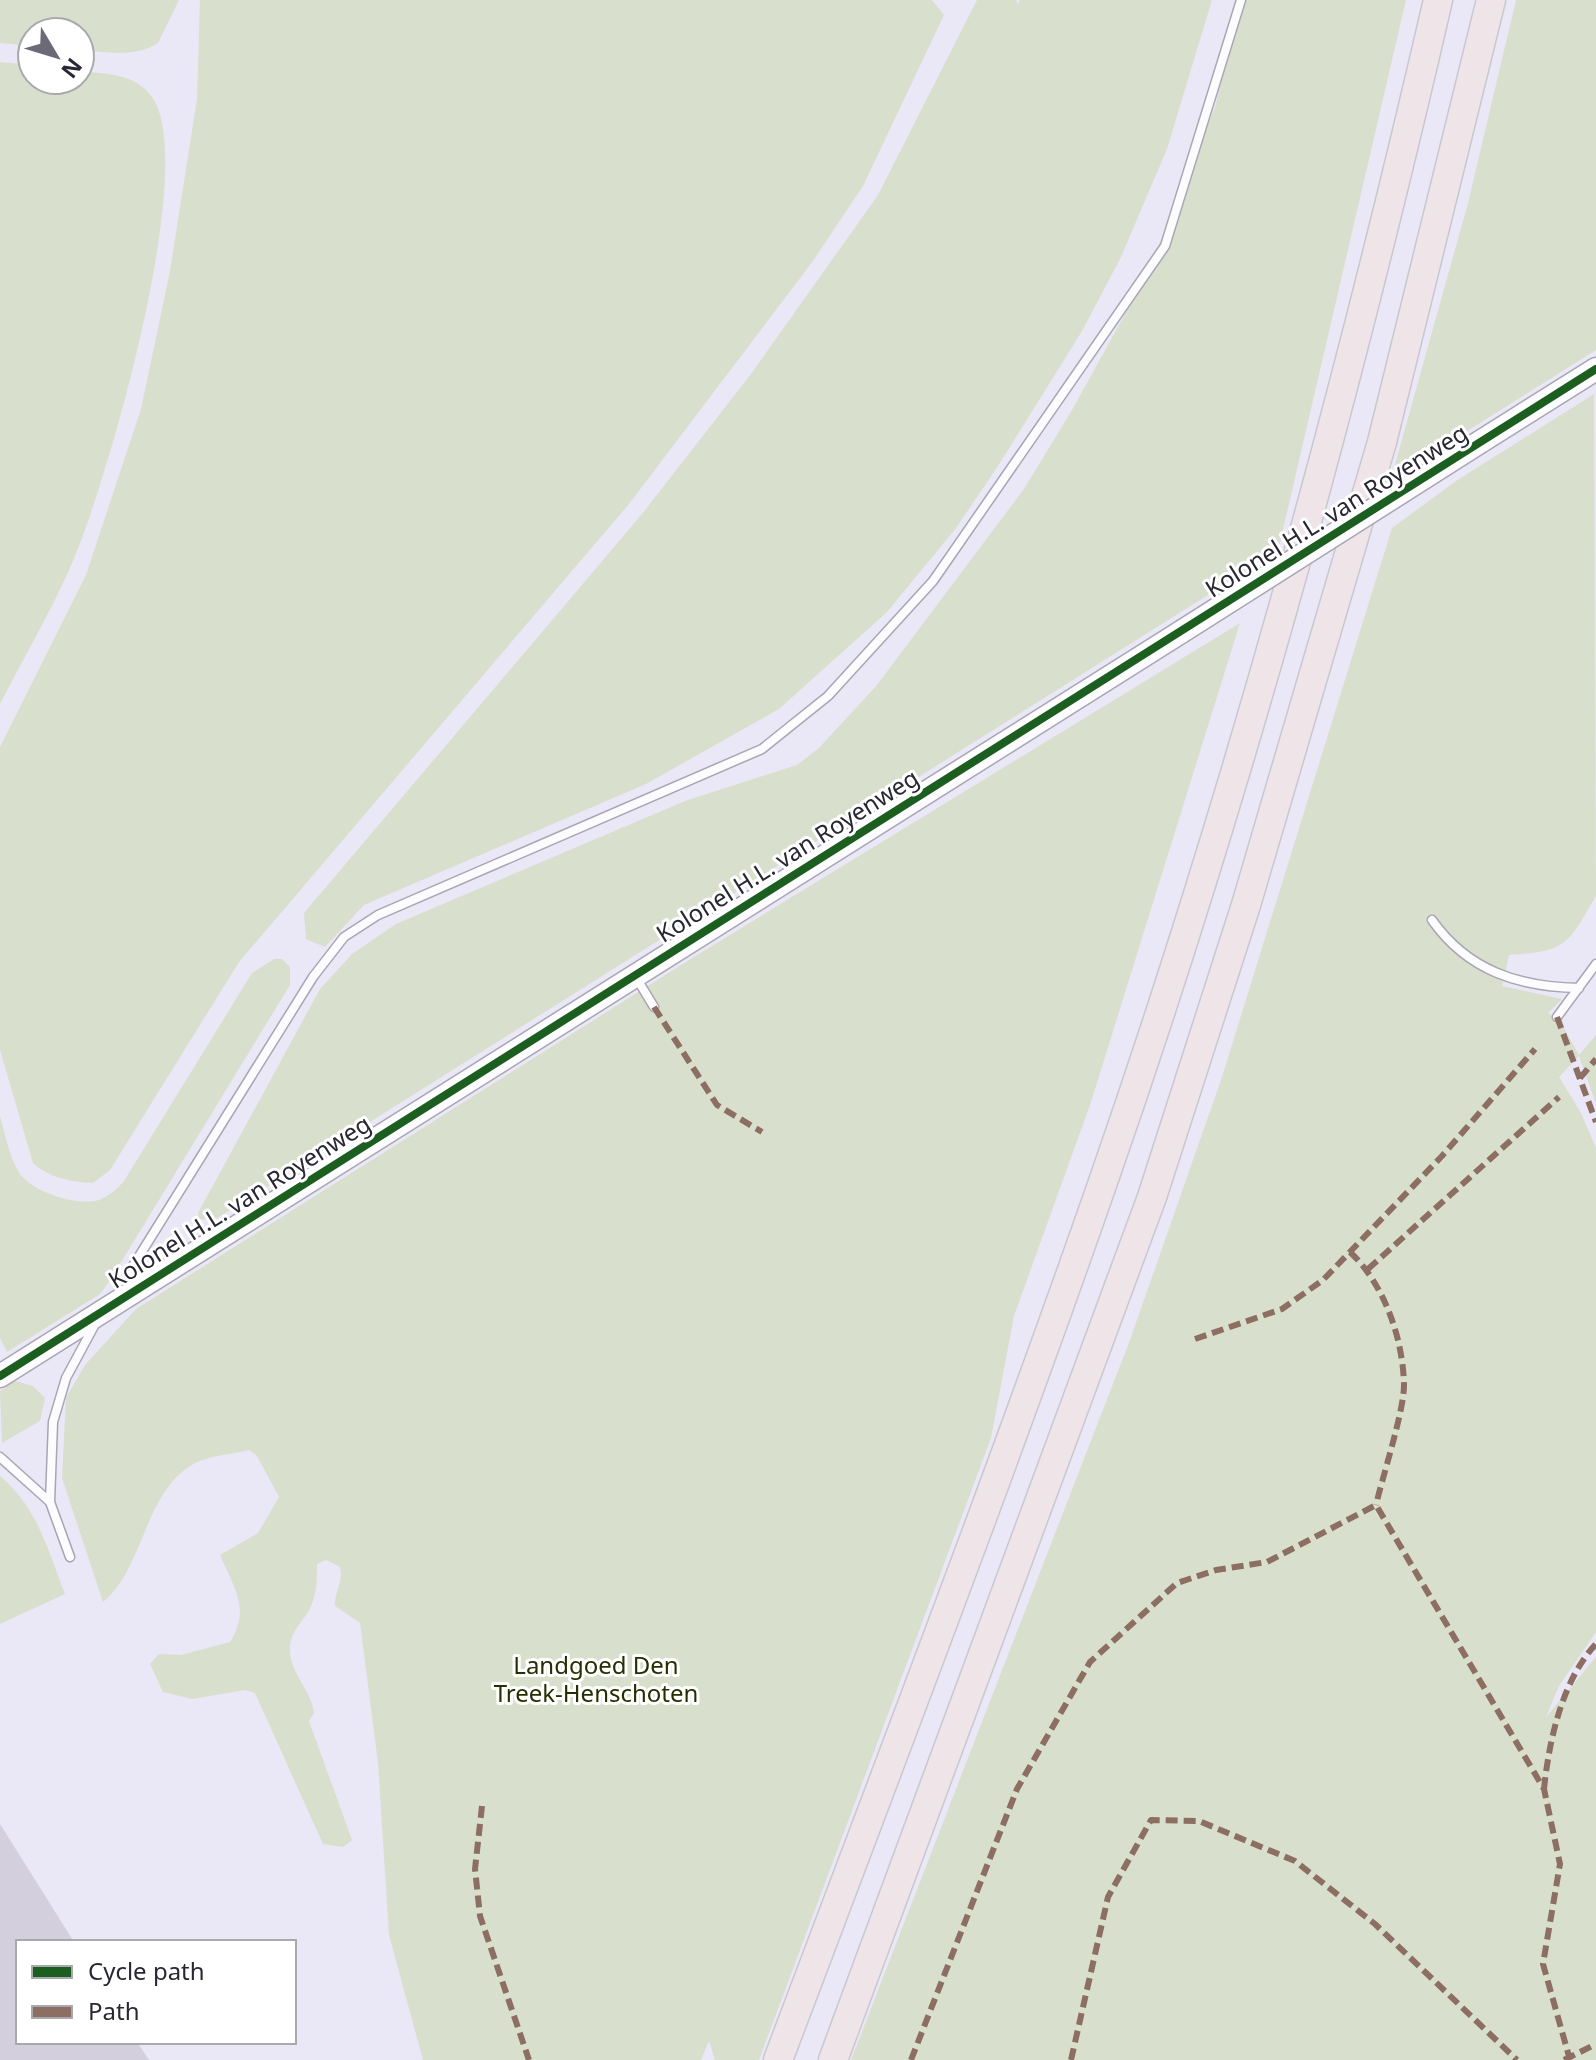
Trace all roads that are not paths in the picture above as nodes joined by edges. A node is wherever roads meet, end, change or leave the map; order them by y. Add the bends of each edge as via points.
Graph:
1 (1241, 0) edge
2 (1438, 0) edge
3 (1491, 0) edge
4 (1596, 369) edge
5 (1432, 920) dead end
6 (1596, 964) edge
7 (635, 975) junction
8 (1579, 988) junction
9 (654, 1007) dead end
10 (1557, 1017) dead end
11 (137, 1289) junction
12 (101, 1313) junction
13 (0, 1376) edge
14 (0, 1457) edge
15 (50, 1502) junction
16 (70, 1557) dead end
17 (778, 2060) edge
18 (833, 2060) edge

1 - 11 lane via 1165,246 933,581 828,696 762,749 378,915 344,937 313,977 128,1274
2 - 17 highway via 1324,460 1200,886 1021,1412
3 - 18 highway via 1382,442 1246,905 1147,1212
4 - 7 street, Kolonel H.L. van Royenweg, bridge
5 - 8 lane via 1479,968 1536,986
6 - 8 lane
7 - 9 lane
7 - 11 street, Kolonel H.L. van Royenweg
8 - 10 lane
11 - 12 street, Kolonel H.L. van Royenweg
12 - 13 street, Kolonel H.L. van Royenweg
12 - 15 lane via 58,1400
14 - 15 lane
15 - 16 lane

